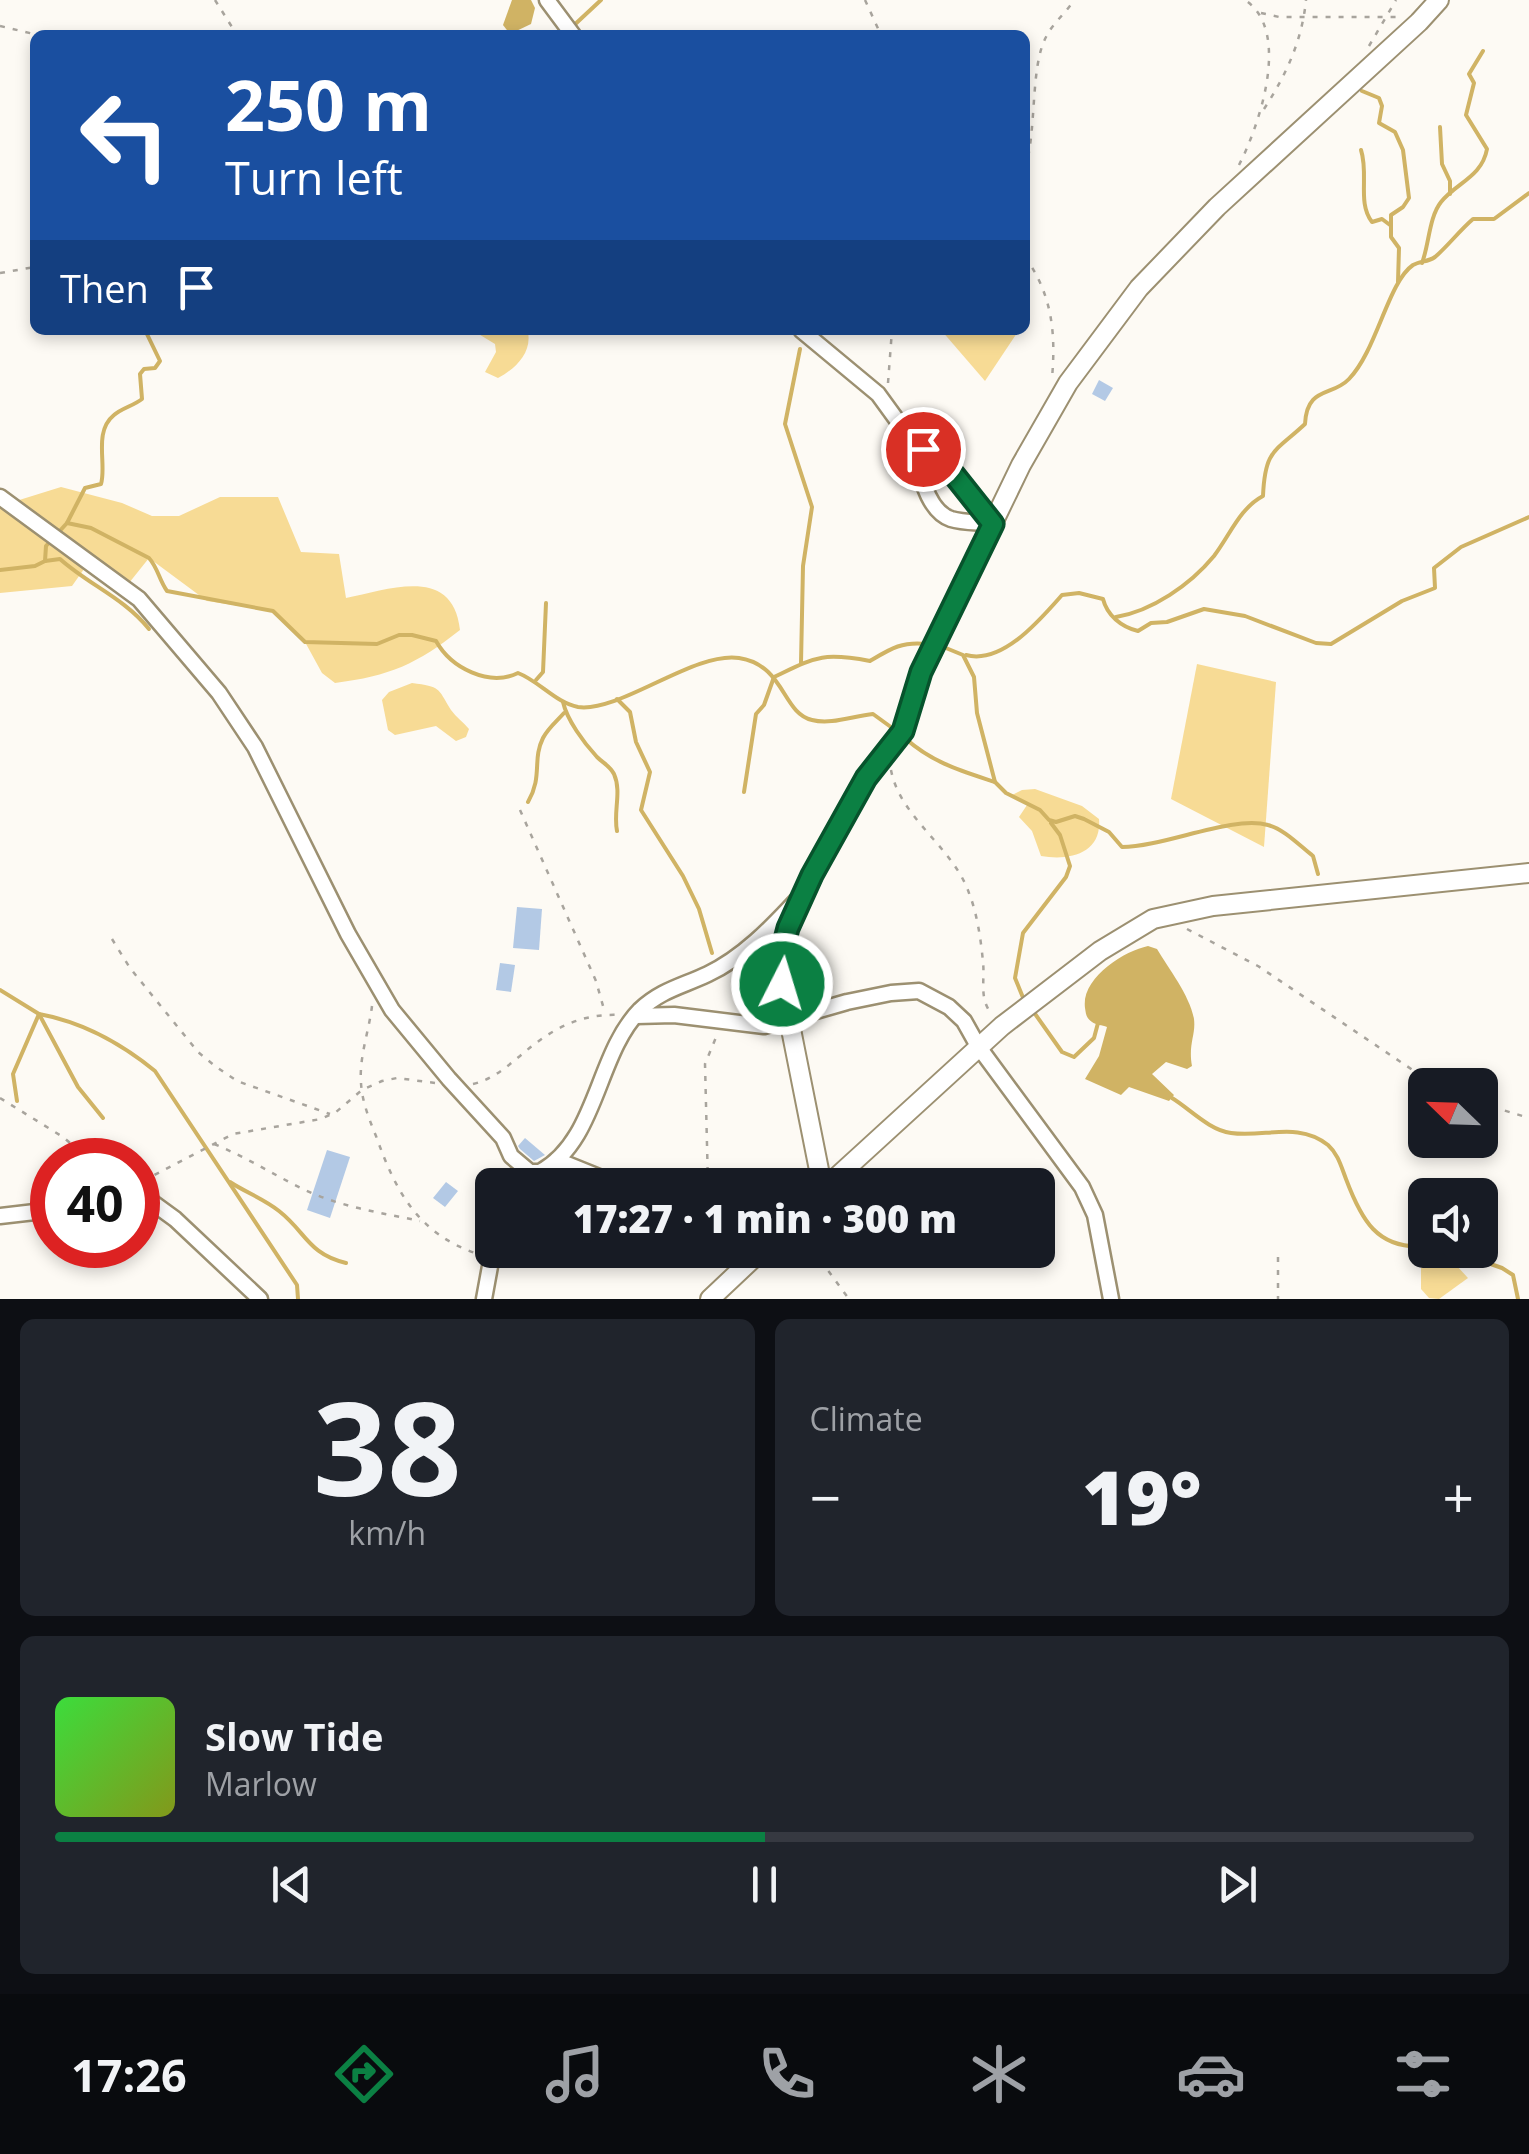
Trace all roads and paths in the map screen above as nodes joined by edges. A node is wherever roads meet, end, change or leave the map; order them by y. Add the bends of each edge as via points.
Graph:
1 (216, 0) edge
2 (865, 0) edge
3 (1074, 0) edge
4 (1245, 0) edge
5 (1306, 0) edge
6 (1439, 0) edge
7 (552, 4) edge
8 (1260, 13) junction
9 (1424, 16) junction
10 (1304, 18) junction
11 (0, 26) edge
12 (233, 30) edge
13 (570, 30) edge
14 (879, 30) edge
15 (30, 33) edge
16 (1261, 114) junction
17 (1030, 153) edge
18 (1233, 176) dead end
19 (1030, 264) edge
20 (30, 268) edge
21 (0, 273) edge
22 (807, 335) edge
23 (892, 335) edge
24 (1051, 385) dead end
25 (888, 407) junction
26 (910, 438) junction
27 (0, 497) edge
28 (993, 524) junction
29 (888, 753) junction
30 (520, 810) dead end
31 (1529, 873) edge
32 (804, 893) junction
33 (1165, 916) junction
34 (112, 939) dead end
35 (374, 980) junction
36 (605, 1014) junction
37 (636, 1016) junction
38 (723, 1020) junction
39 (789, 1020) junction
40 (1002, 1026) junction
41 (978, 1046) junction
42 (1409, 1068) edge
43 (454, 1084) junction
44 (362, 1090) junction
45 (0, 1098) edge
46 (1498, 1109) edge
47 (331, 1114) junction
48 (1529, 1118) edge
49 (65, 1138) edge
50 (214, 1144) junction
51 (557, 1160) junction
52 (519, 1168) edge
53 (546, 1168) edge
54 (577, 1168) edge
55 (708, 1168) edge
56 (821, 1168) edge
57 (844, 1168) edge
58 (160, 1172) edge
59 (160, 1208) edge
60 (30, 1213) edge
61 (0, 1216) edge
62 (421, 1221) junction
63 (475, 1249) edge
64 (1278, 1257) dead end
65 (490, 1268) edge
66 (743, 1268) edge
67 (826, 1268) edge
68 (260, 1299) edge
69 (484, 1299) edge
70 (710, 1299) edge
71 (849, 1299) edge
72 (1111, 1299) edge
73 (1278, 1299) edge

1 - 12 path
2 - 14 path
3 - 17 path via 1045,38
4 - 8 path
5 - 10 path
6 - 9 street
7 - 13 street
8 - 10 path
8 - 16 path via 1268,58
9 - 10 path
9 - 28 street via 1139,288 1068,383
10 - 16 path via 1284,77
11 - 15 path
16 - 18 path
19 - 24 path via 1050,308
20 - 21 path
22 - 25 street
23 - 25 path
25 - 26 street
26 - 28 street via 947,466
26 - 28 street via 938,509 948,518
27 - 35 street via 140,599 219,693 254,747
28 - 29 street
29 - 32 street via 866,778
29 - 40 path via 903,798 956,865 970,894 984,1004
30 - 36 path
31 - 33 street
32 - 37 street via 724,965 671,987
32 - 39 street via 782,951
33 - 40 street via 1100,951
33 - 42 path via 1258,966
34 - 47 path via 215,1066 237,1081
35 - 43 street
35 - 44 path
36 - 37 path
36 - 43 path via 548,1034 486,1080
37 - 38 street
37 - 51 street
38 - 39 street via 764,1026
38 - 55 path via 705,1064
39 - 41 street via 862,999 919,992 957,1014
39 - 56 street
40 - 41 street
41 - 57 street
41 - 72 street via 1082,1188 1095,1215
43 - 44 path via 397,1078
43 - 52 street via 503,1138
44 - 47 path
44 - 62 path via 386,1162
45 - 49 path
46 - 48 path
47 - 50 path
50 - 58 path
50 - 62 path via 308,1192
51 - 53 street
51 - 54 street
59 - 68 street
60 - 61 street
62 - 63 path via 447,1241
64 - 73 path
65 - 69 street
66 - 70 street
67 - 71 path

